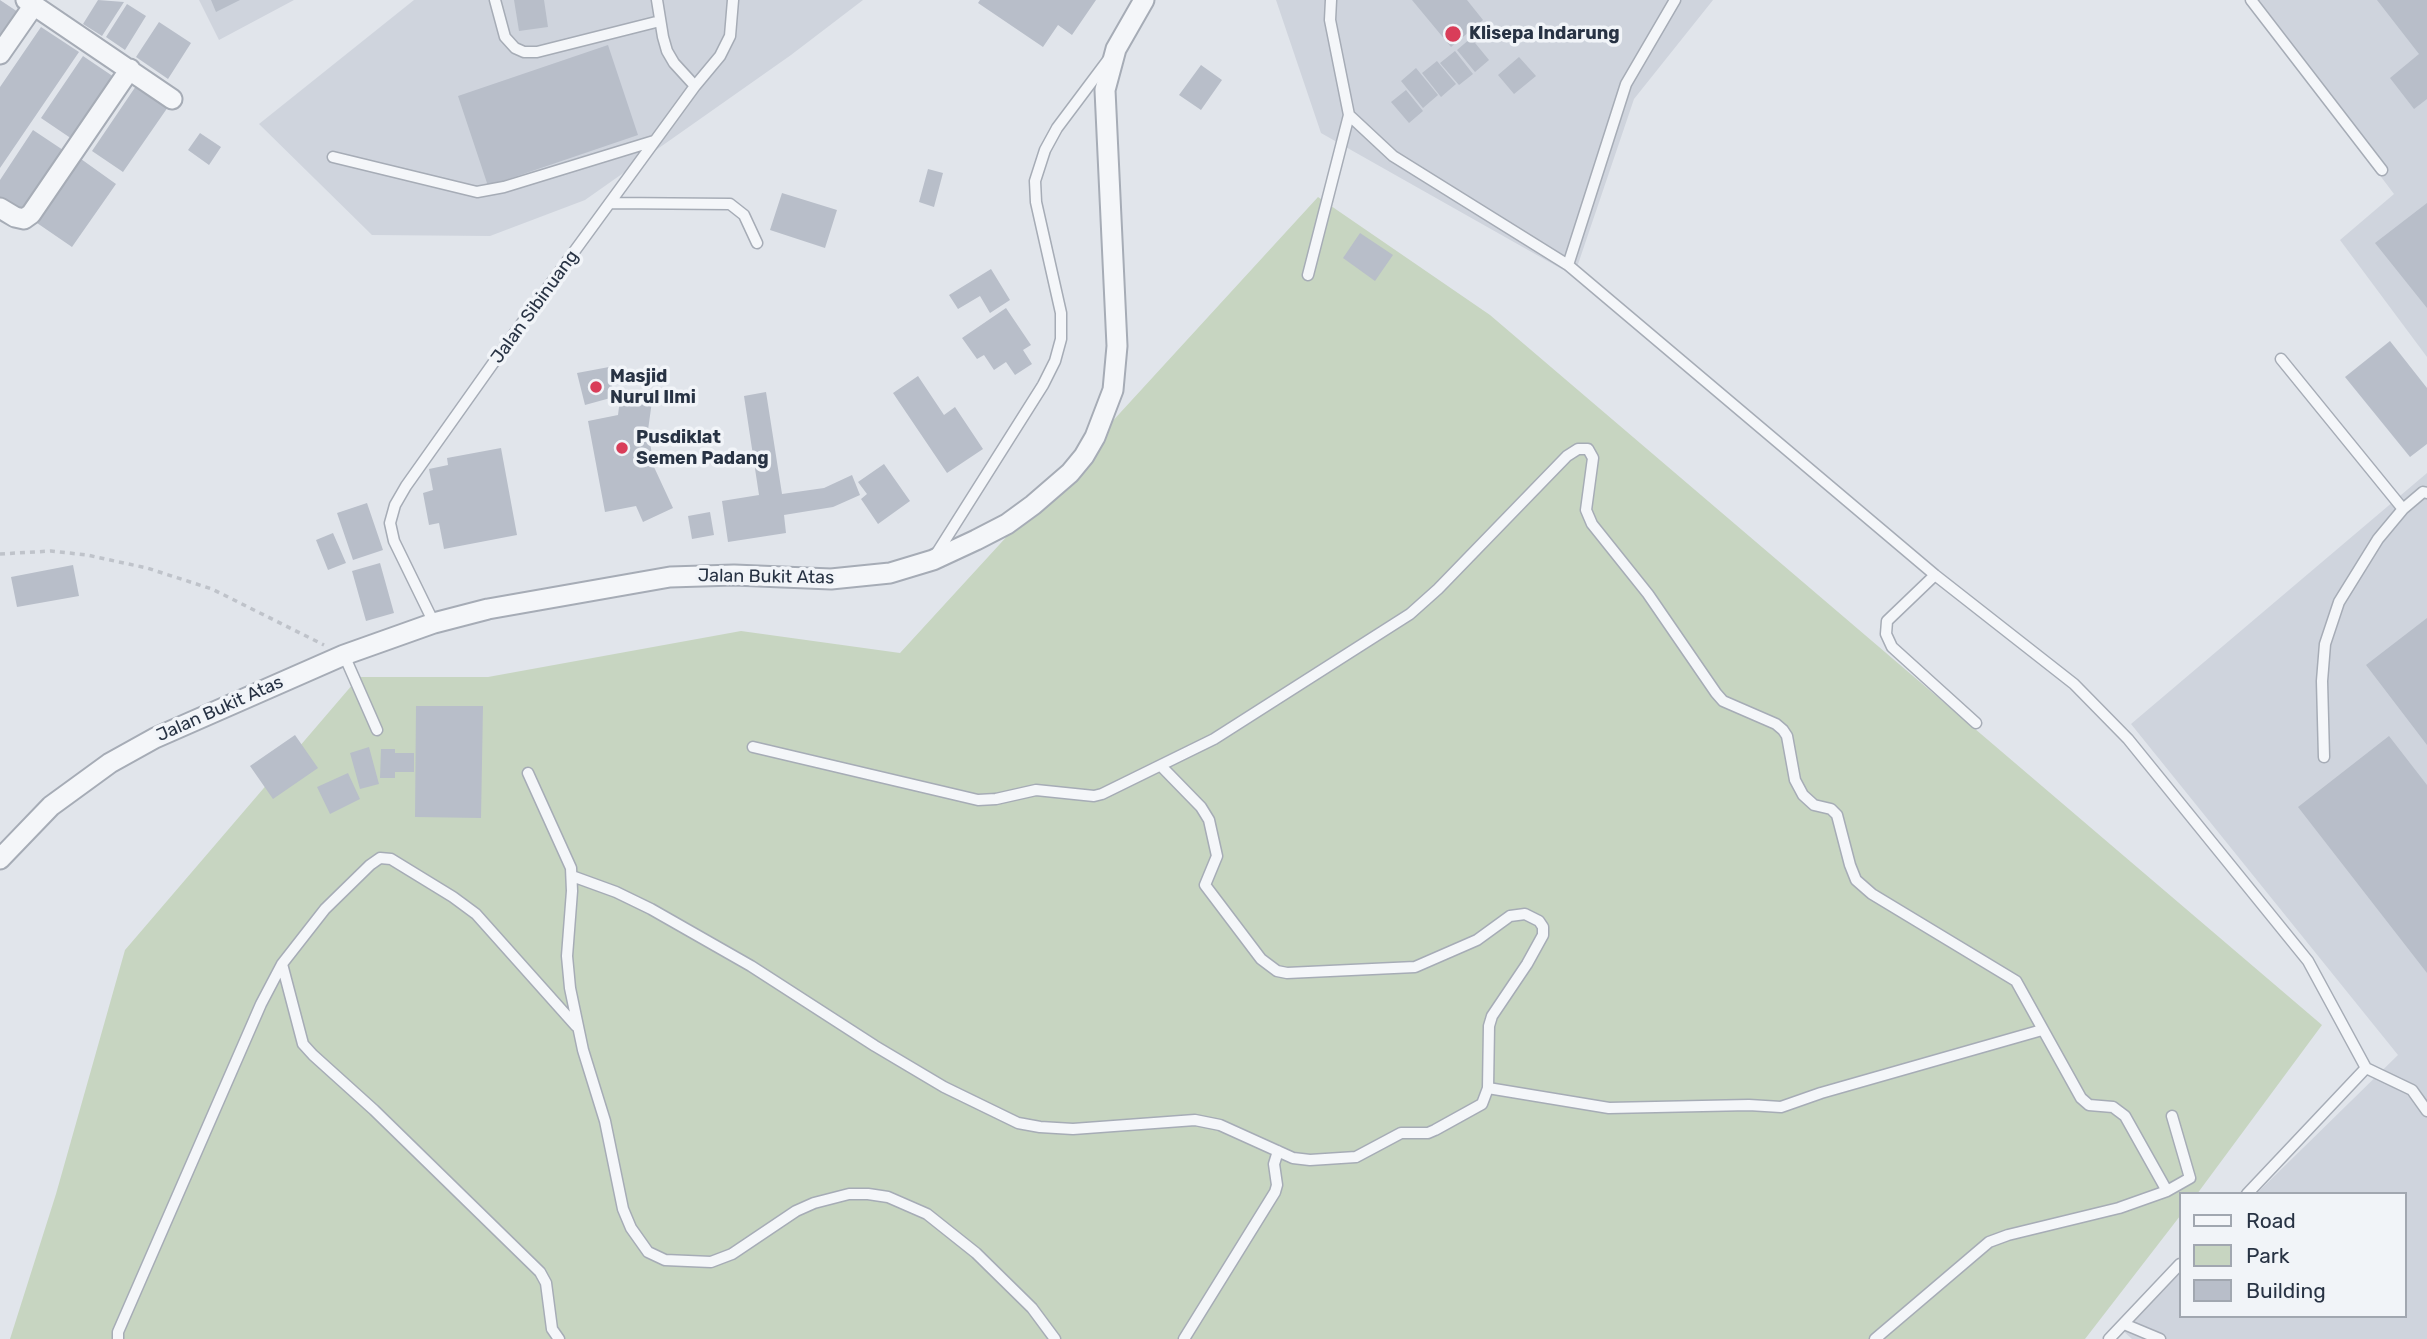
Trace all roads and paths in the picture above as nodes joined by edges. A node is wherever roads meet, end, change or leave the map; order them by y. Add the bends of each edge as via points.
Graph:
1 (495, 0) edge
2 (657, 0) edge
3 (733, 0) edge
4 (1144, 0) edge
5 (1331, 0) edge
6 (1675, 0) edge
7 (2252, 0) edge
8 (30, 3) edge
9 (660, 21) junction
10 (1116, 48) junction
11 (0, 54) edge
12 (130, 69) junction
13 (695, 86) junction
14 (172, 99) dead end
15 (1349, 115) junction
16 (654, 141) junction
17 (333, 157) dead end
18 (2382, 170) dead end
19 (611, 203) junction
20 (0, 208) edge
21 (757, 243) dead end
22 (1568, 265) junction
23 (1308, 275) dead end
24 (2281, 359) dead end
25 (2427, 493) edge
26 (2403, 509) junction
27 (0, 554) edge
28 (933, 560) junction
29 (1935, 575) junction
30 (434, 623) junction
31 (344, 655) junction
32 (1976, 723) dead end
33 (377, 730) dead end
34 (753, 747) dead end
35 (2324, 757) dead end
36 (1162, 767) junction
37 (528, 773) dead end
38 (2, 854) edge
39 (572, 876) junction
40 (282, 964) junction
41 (579, 1029) junction
42 (2042, 1030) junction
43 (2366, 1068) junction
44 (1488, 1088) junction
45 (2427, 1111) edge
46 (2172, 1116) dead end
47 (1278, 1151) junction
48 (2167, 1191) junction
49 (2249, 1192) edge
50 (2178, 1266) edge
51 (2120, 1331) edge
52 (118, 1339) edge
53 (559, 1339) edge
54 (1055, 1339) edge
55 (1184, 1339) edge
56 (1875, 1339) edge
57 (2109, 1339) edge
58 (2160, 1339) edge

1 - 9 lane via 505,37 524,51 537,52
2 - 9 lane
3 - 13 lane, Jalan Sibinuang via 730,36
4 - 10 street, Jalan Bukit Atas
5 - 15 lane via 1330,20
6 - 22 lane via 1626,84
7 - 18 lane
8 - 11 street
8 - 12 street
9 - 13 lane via 667,51
10 - 28 lane via 1057,128 1035,181 1061,313 1055,361
10 - 28 street, Jalan Bukit Atas via 1105,90 1117,346 1106,410 1084,456 1053,490 1007,524
12 - 14 street
12 - 20 street via 31,214 24,219
13 - 16 lane, Jalan Sibinuang
15 - 22 lane via 1393,156
15 - 23 lane
16 - 17 lane via 477,192
16 - 19 lane, Jalan Sibinuang
19 - 21 lane via 730,204 744,215
19 - 30 lane, Jalan Sibinuang via 395,505 390,523 394,541
22 - 29 lane
24 - 26 lane
25 - 26 lane
26 - 35 lane via 2378,539 2339,602 2325,644
27 - 31 path via 51,551 87,555 181,578
28 - 30 street, Jalan Bukit Atas via 890,573 831,579 670,577
29 - 32 lane via 1886,621 1886,634 1892,647
29 - 43 lane via 2074,684 2128,739 2308,961
30 - 31 street, Jalan Bukit Atas
31 - 33 lane
31 - 38 street, Jalan Bukit Atas via 167,732 110,763 51,806
34 - 36 lane via 978,800 1036,790 1094,796
36 - 42 lane via 1410,614 1567,456 1588,449 1593,458 1586,510 1592,524 1723,701 1783,730 1803,795 1837,815 1856,880 2010,976 2021,986
36 - 44 lane via 1209,820 1217,856 1205,885 1261,959 1277,971 1415,967 1477,940 1510,916 1525,914 1539,921 1543,934 1492,1016
37 - 39 lane
39 - 41 lane via 567,971
39 - 47 lane via 651,909 933,1080 1018,1123 1073,1129 1195,1120 1220,1125
40 - 41 lane via 334,900 370,864 386,857 476,914
40 - 52 lane
40 - 53 lane via 303,1044 540,1272 547,1283 551,1328
41 - 54 lane via 623,1209 637,1238 655,1257 711,1262 814,1203 849,1194 888,1197 927,1214 976,1252 1032,1308
42 - 44 lane via 1781,1107 1609,1108
42 - 48 lane via 2085,1102 2113,1107 2124,1115
43 - 45 lane via 2412,1090
43 - 49 lane
44 - 47 lane via 1478,1107 1435,1130 1401,1133 1356,1157 1301,1160
46 - 48 lane via 2191,1175
47 - 55 lane via 1275,1192
48 - 56 lane via 1989,1242
50 - 51 lane
51 - 57 lane
51 - 58 lane

